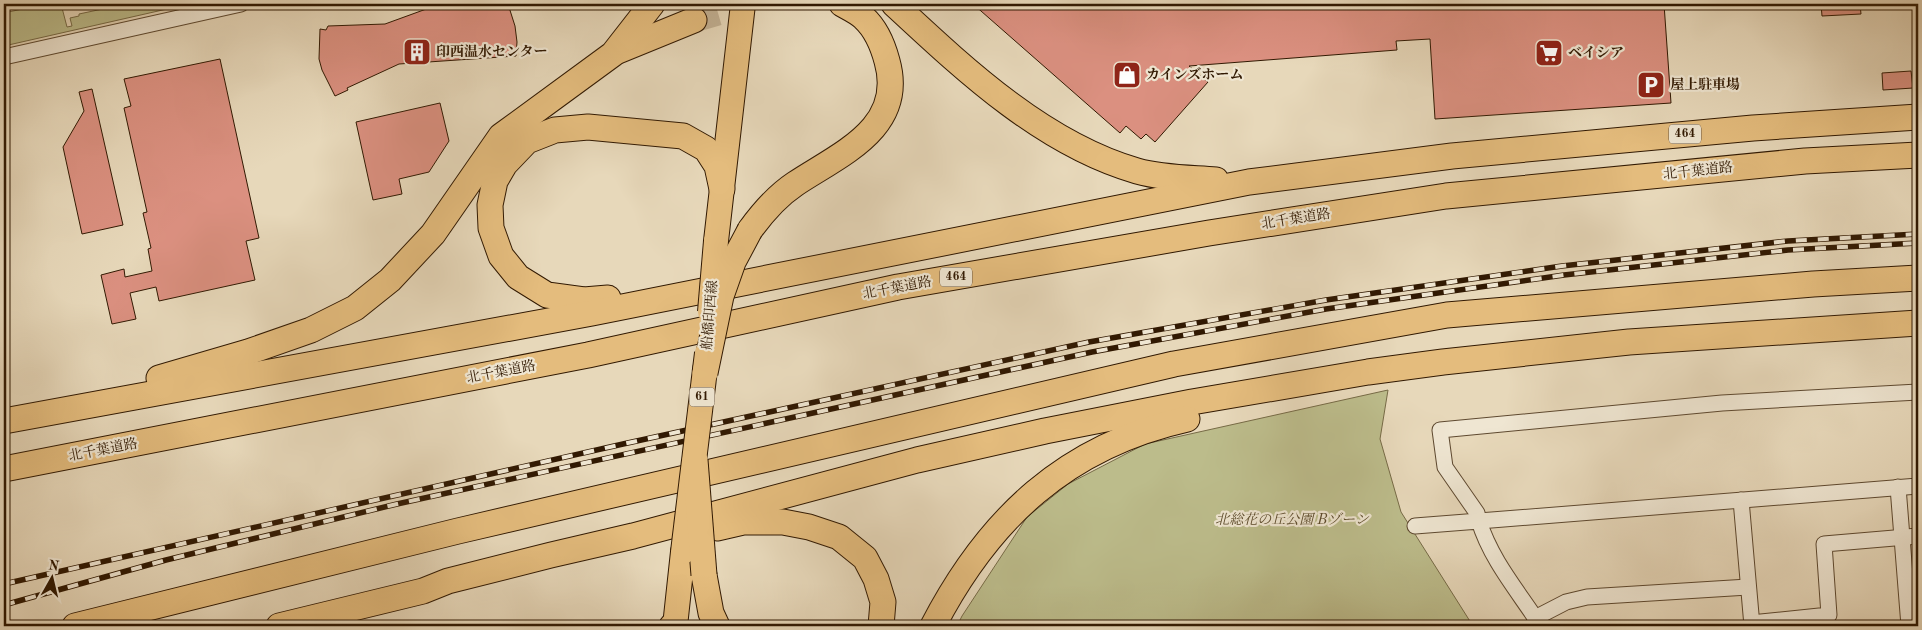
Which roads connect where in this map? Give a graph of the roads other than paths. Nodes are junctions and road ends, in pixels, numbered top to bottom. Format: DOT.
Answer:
graph roads {
  1 [pos="242,4"];
  2 [pos="652,4"];
  3 [pos="743,4"];
  4 [pos="842,4"];
  5 [pos="894,4"];
  6 [pos="694,20"];
  7 [pos="613,54"];
  8 [pos="4,57"];
  9 [pos="1918,117"];
  10 [pos="1918,155"];
  11 [pos="1249,182"];
  12 [pos="722,189"];
  13 [pos="894,252"];
  14 [pos="1918,278"];
  15 [pos="1918,323"];
  16 [pos="1443,362"];
  17 [pos="705,373"];
  18 [pos="1918,392"];
  19 [pos="12,419"];
  20 [pos="695,460"];
  21 [pos="4,469"];
  22 [pos="1918,486"];
  23 [pos="1898,487"];
  24 [pos="1740,500"];
  25 [pos="1479,521"];
  26 [pos="1415,526"];
  27 [pos="1918,536"];
  28 [pos="1902,537"];
  29 [pos="1748,587"];
  30 [pos="423,591"];
  31 [pos="1538,622"];
  32 [pos="289,625"];
  33 [pos="674,625"];
  34 [pos="1751,625"];
  35 [pos="74,626"];
  36 [pos="717,626"];
  37 [pos="882,626"];
  38 [pos="933,626"];
  39 [pos="1910,626"];
  1 -- 8 [label="street"];
  2 -- 7 [label="highway"];
  3 -- 12 [label="main road, 船橋印西線 / 61"];
  4 -- 17 [label="highway, bridge"];
  5 -- 11 [label="highway"];
  6 -- 7 [label="highway"];
  7 -- 19 [label="highway"];
  9 -- 11 [label="highway, 464"];
  10 -- 21 [label="highway, 北千葉道路 / 464"];
  11 -- 13 [label="highway, 464"];
  12 -- 13 [label="highway"];
  12 -- 17 [label="main road, 船橋印西線 / 61, bridge"];
  13 -- 19 [label="highway, 464"];
  14 -- 35 [label="highway"];
  15 -- 16 [label="highway"];
  16 -- 30 [label="highway"];
  16 -- 38 [label="highway"];
  17 -- 20 [label="main road, 船橋印西線 / 61, bridge"];
  18 -- 25 [label="street"];
  20 -- 33 [label="main road, 船橋印西線 / 61, bridge"];
  20 -- 36 [label="highway, bridge"];
  22 -- 23 [label="street"];
  23 -- 24 [label="street"];
  23 -- 28 [label="street"];
  24 -- 25 [label="street"];
  24 -- 29 [label="street"];
  25 -- 26 [label="street"];
  25 -- 31 [label="street"];
  27 -- 28 [label="street"];
  28 -- 34 [label="street"];
  28 -- 39 [label="street"];
  29 -- 31 [label="street"];
  29 -- 34 [label="street"];
  30 -- 32 [label="highway"];
  30 -- 37 [label="highway"];
}
